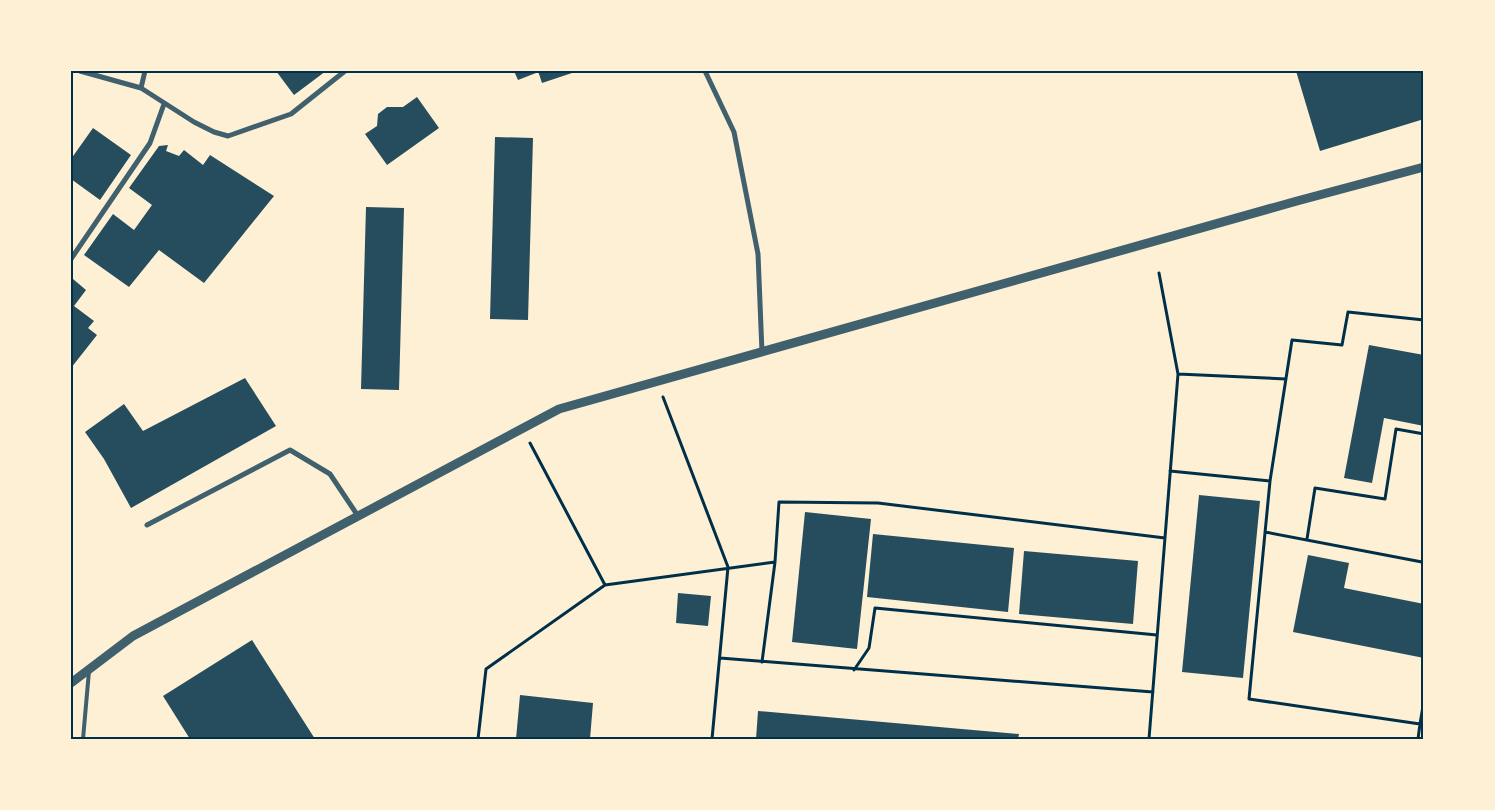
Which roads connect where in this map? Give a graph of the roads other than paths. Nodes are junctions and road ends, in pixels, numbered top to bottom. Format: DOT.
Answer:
graph roads {
  1 [pos="80,71"];
  2 [pos="145,71"];
  3 [pos="345,71"];
  4 [pos="705,71"];
  5 [pos="141,88"];
  6 [pos="164,104"];
  7 [pos="1424,167"];
  8 [pos="71,259"];
  9 [pos="762,352"];
  10 [pos="358,516"];
  11 [pos="147,525"];
  12 [pos="90,669"];
  13 [pos="71,683"];
  14 [pos="83,739"];
  1 -- 5 [label="street"];
  2 -- 5 [label="street"];
  3 -- 6 [label="street"];
  4 -- 9 [label="street"];
  5 -- 6 [label="street"];
  6 -- 8 [label="street"];
  7 -- 9 [label="street"];
  9 -- 10 [label="street"];
  10 -- 11 [label="street"];
  10 -- 12 [label="street"];
  12 -- 13 [label="street"];
  12 -- 14 [label="lane"];
}
